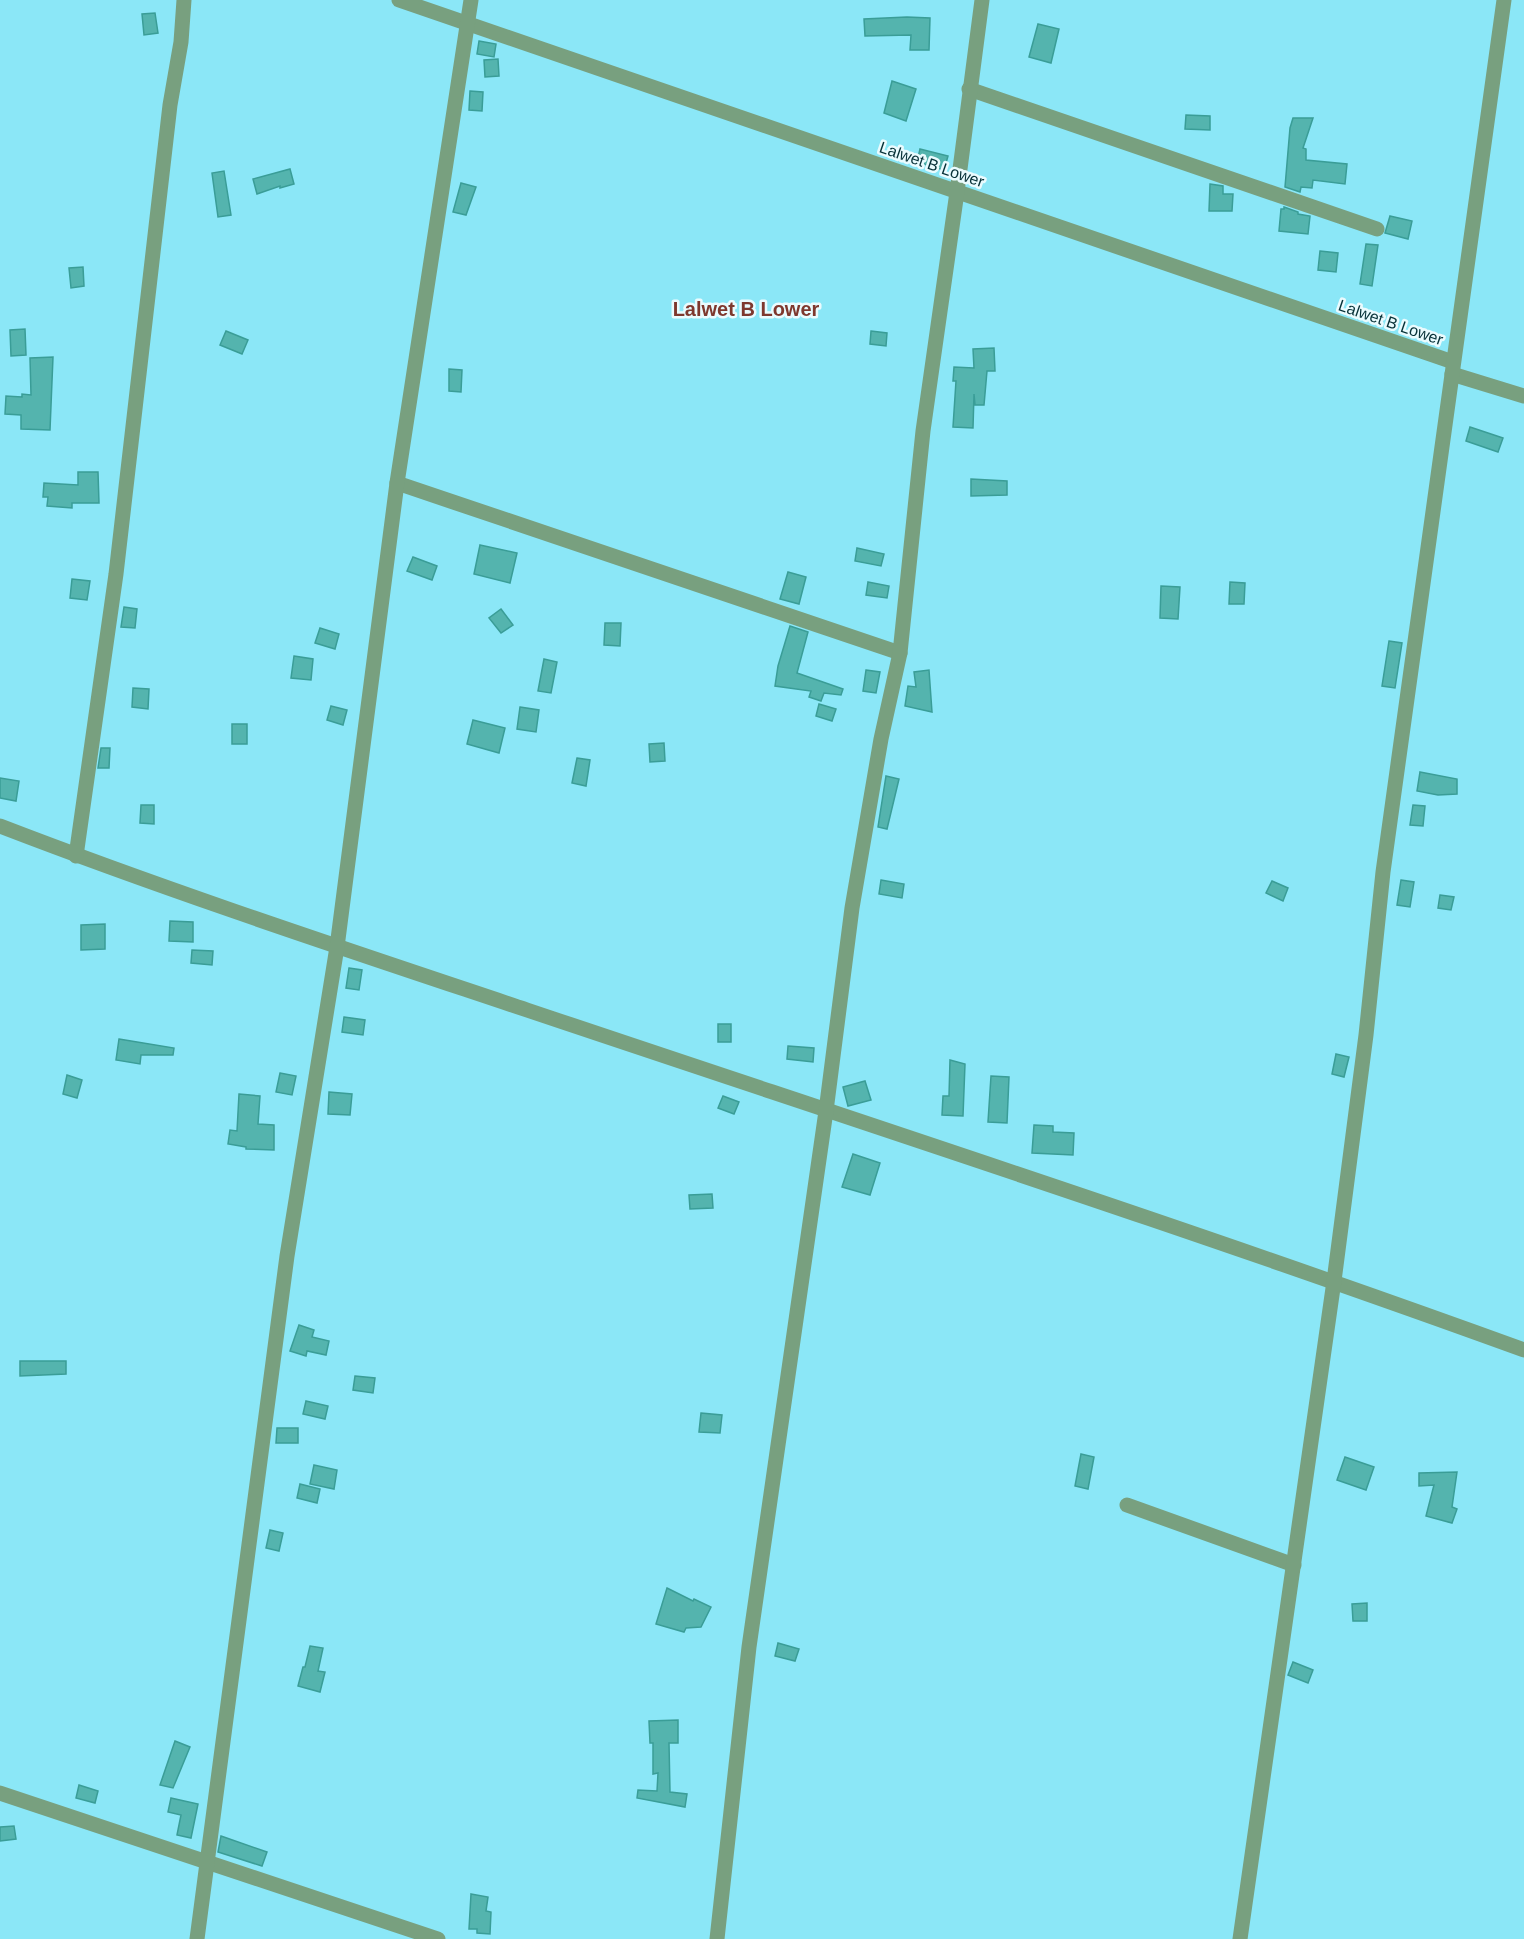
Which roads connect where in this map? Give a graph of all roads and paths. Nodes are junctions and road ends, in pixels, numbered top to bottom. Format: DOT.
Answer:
graph roads {
  1 [pos="184,0"];
  2 [pos="399,0"];
  3 [pos="471,0"];
  4 [pos="982,0"];
  5 [pos="1504,0"];
  6 [pos="468,23"];
  7 [pos="969,89"];
  8 [pos="957,192"];
  9 [pos="1377,230"];
  10 [pos="1452,368"];
  11 [pos="1524,396"];
  12 [pos="397,483"];
  13 [pos="900,653"];
  14 [pos="0,826"];
  15 [pos="76,856"];
  16 [pos="338,946"];
  17 [pos="826,1111"];
  18 [pos="1334,1281"];
  19 [pos="1524,1350"];
  20 [pos="1127,1505"];
  21 [pos="1294,1565"];
  22 [pos="0,1793"];
  23 [pos="207,1863"];
  24 [pos="197,1939"];
  25 [pos="438,1939"];
  26 [pos="717,1939"];
  27 [pos="1240,1939"];
  1 -- 15 [label="street"];
  2 -- 6 [label="street, Lalwet B Lower"];
  3 -- 6 [label="street"];
  4 -- 7 [label="street"];
  5 -- 10 [label="street"];
  6 -- 8 [label="street, Lalwet B Lower"];
  6 -- 12 [label="street"];
  7 -- 8 [label="street"];
  7 -- 9 [label="street"];
  8 -- 10 [label="street, Lalwet B Lower"];
  8 -- 13 [label="street"];
  10 -- 11 [label="street, Lalwet B Lower"];
  10 -- 18 [label="street"];
  12 -- 13 [label="street"];
  12 -- 16 [label="street"];
  13 -- 17 [label="street"];
  14 -- 15 [label="street"];
  15 -- 16 [label="street"];
  16 -- 17 [label="street"];
  16 -- 23 [label="street"];
  17 -- 18 [label="street"];
  17 -- 26 [label="street"];
  18 -- 19 [label="street"];
  18 -- 21 [label="street"];
  20 -- 21 [label="street"];
  21 -- 27 [label="street"];
  22 -- 23 [label="street"];
  23 -- 24 [label="street"];
  23 -- 25 [label="street"];
}
